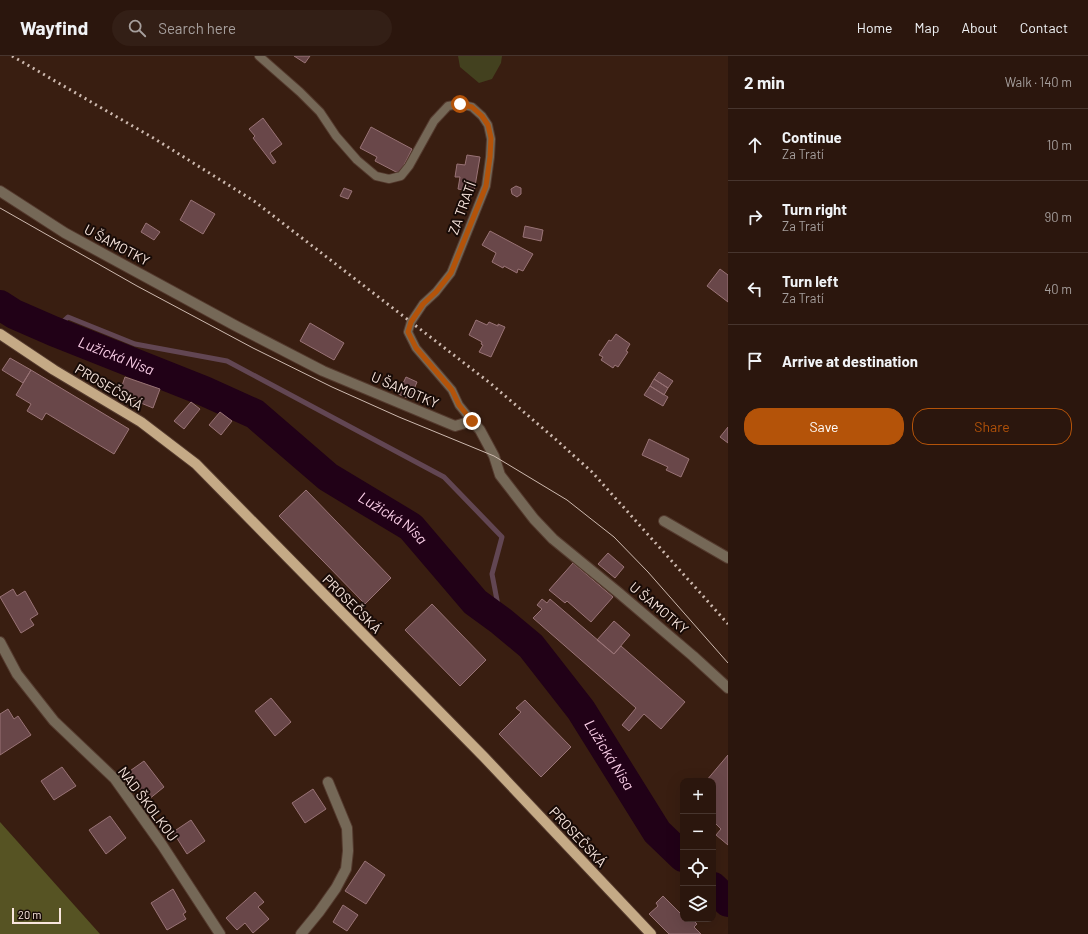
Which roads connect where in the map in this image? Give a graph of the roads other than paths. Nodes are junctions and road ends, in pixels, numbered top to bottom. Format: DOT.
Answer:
graph roads {
  1 [pos="259,56"];
  2 [pos="0,191"];
  3 [pos="0,334"];
  4 [pos="472,421"];
  5 [pos="664,521"];
  6 [pos="728,558"];
  7 [pos="0,642"];
  8 [pos="728,688"];
  9 [pos="328,782"];
  10 [pos="220,934"];
  11 [pos="301,934"];
  12 [pos="651,934"];
  1 -- 4 [label="lane, ZA TRATÍ"];
  2 -- 4 [label="street, U ŠAMOTKY"];
  3 -- 12 [label="main road, PROSEČSKÁ"];
  4 -- 8 [label="street, U ŠAMOTKY"];
  5 -- 6 [label="street"];
  7 -- 10 [label="street, NAD ŠKOLKOU"];
  9 -- 11 [label="street"];
}
